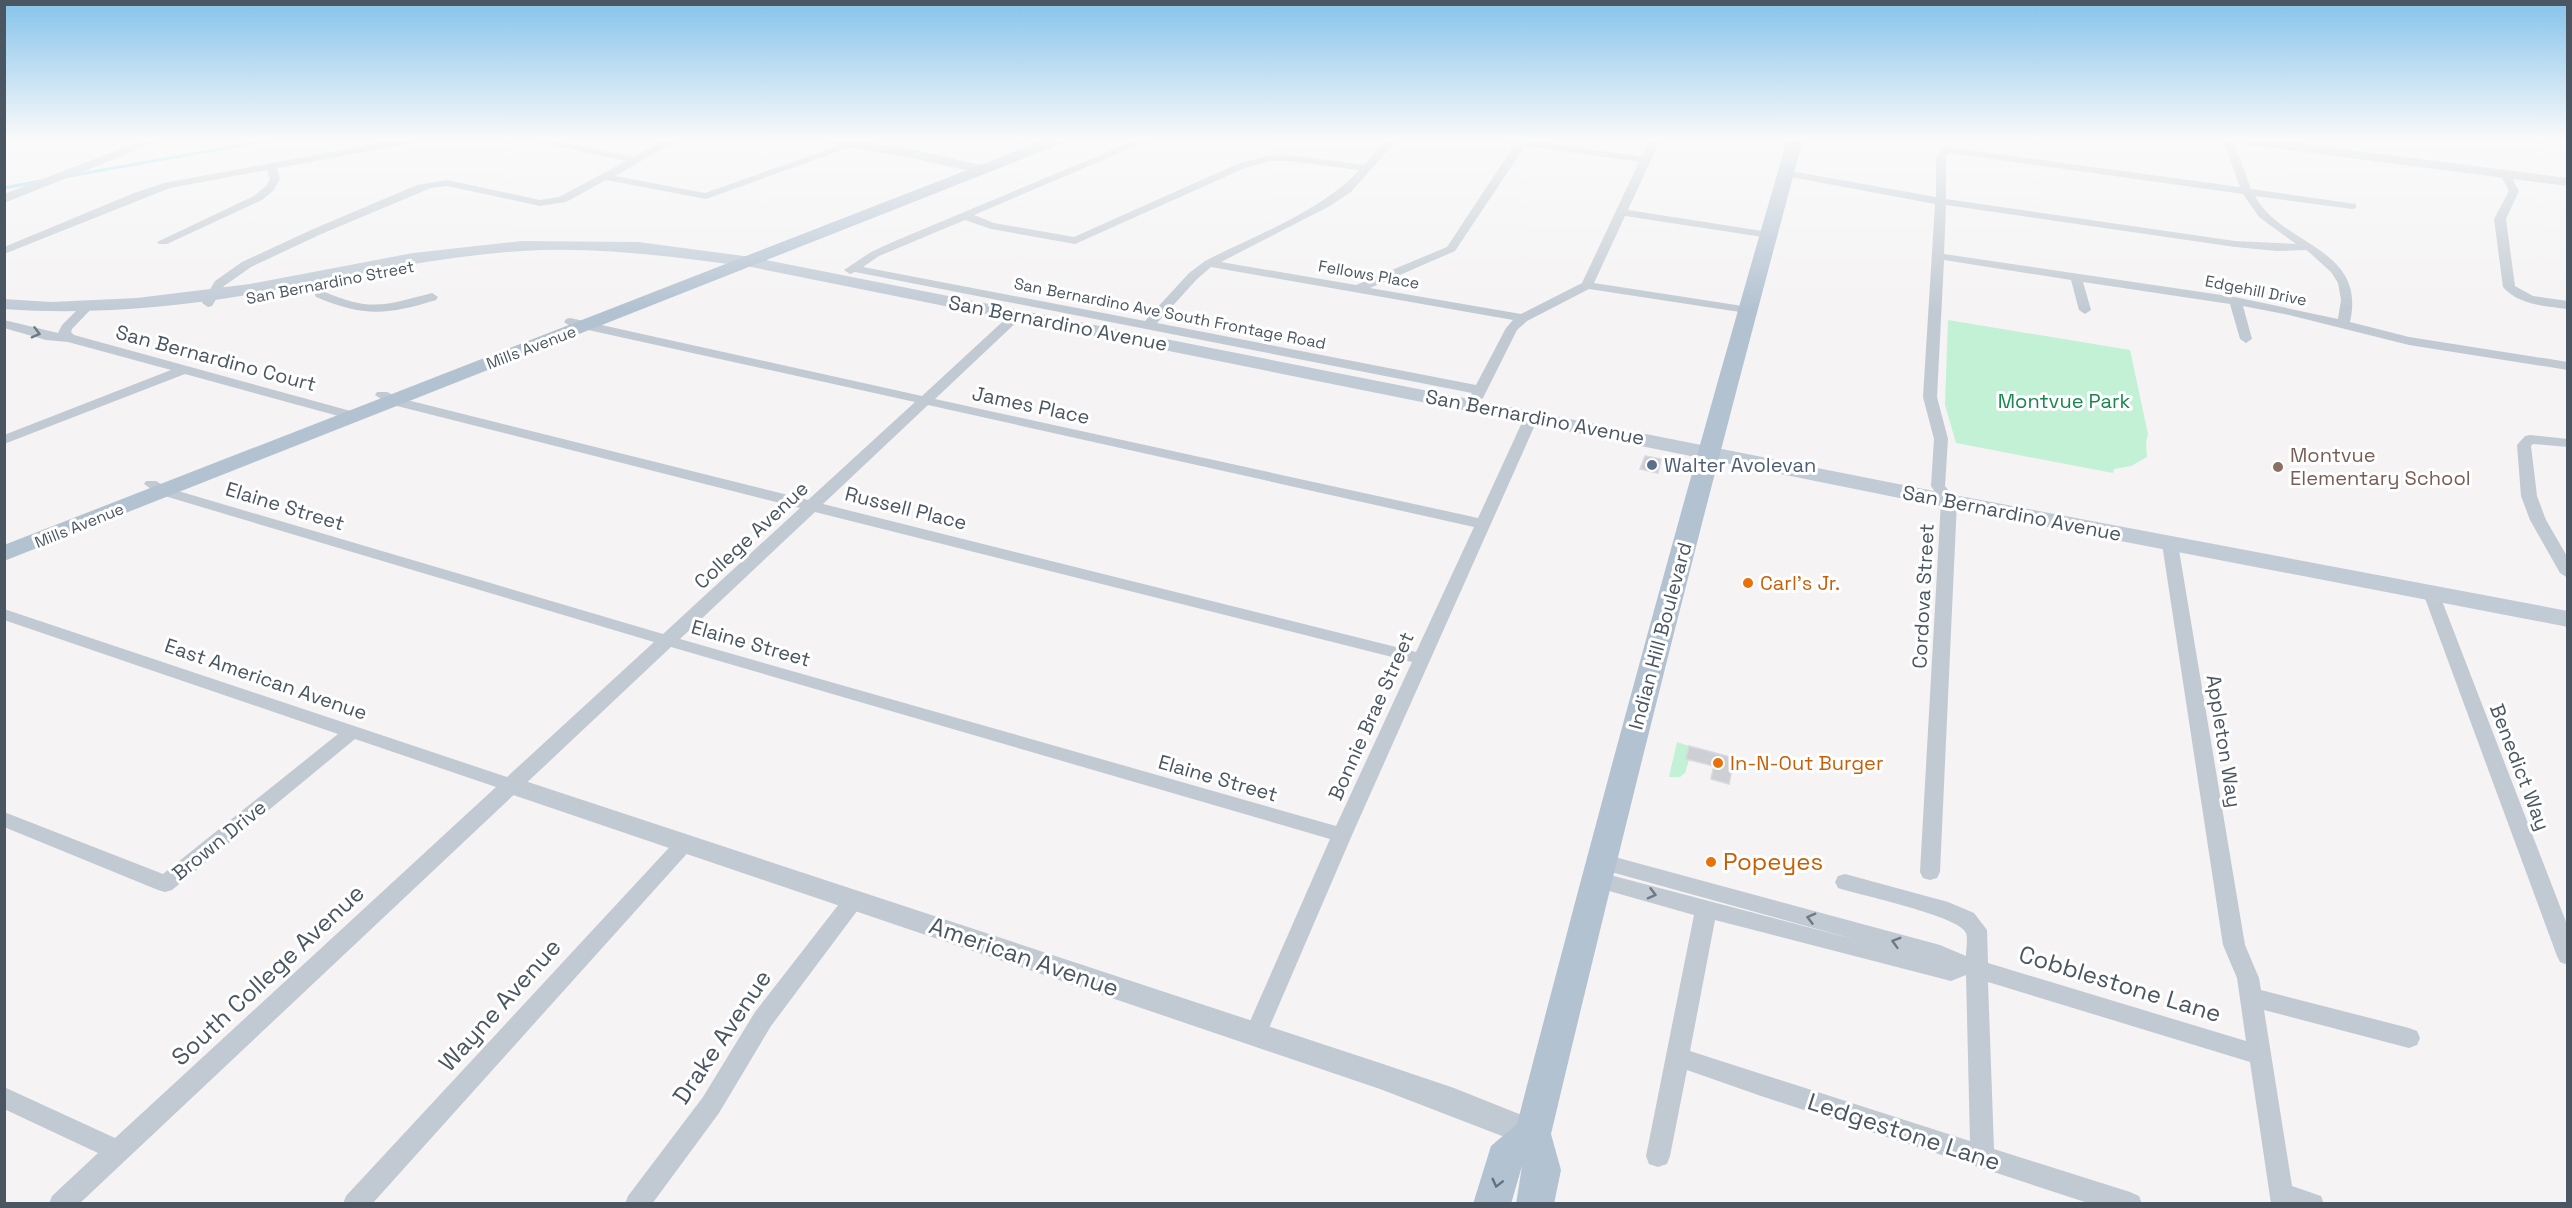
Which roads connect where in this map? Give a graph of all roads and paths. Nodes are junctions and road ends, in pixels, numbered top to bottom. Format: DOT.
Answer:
graph roads {
  1 [pos="135,196"];
  2 [pos="260,196"];
  3 [pos="402,196"];
  4 [pos="509,196"];
  5 [pos="569,196"];
  6 [pos="905,196"];
  7 [pos="1008,196"];
  8 [pos="1175,196"];
  9 [pos="1337,196"];
  10 [pos="1486,196"];
  11 [pos="1627,196"];
  12 [pos="1779,196"];
  13 [pos="1915,196"];
  14 [pos="1941,196"];
  15 [pos="2250,196"];
  16 [pos="2280,196"];
  17 [pos="2512,196"];
  18 [pos="1941,201"];
  19 [pos="2352,206"];
  20 [pos="1620,212"];
  21 [pos="963,215"];
  22 [pos="1769,235"];
  23 [pos="163,242"];
  24 [pos="2307,246"];
  25 [pos="4,251"];
  26 [pos="1937,256"];
  27 [pos="742,261"];
  28 [pos="1209,263"];
  29 [pos="845,273"];
  30 [pos="2076,277"];
  31 [pos="314,281"];
  32 [pos="1587,285"];
  33 [pos="1357,289"];
  34 [pos="432,297"];
  35 [pos="209,299"];
  36 [pos="2235,301"];
  37 [pos="4,304"];
  38 [pos="2568,305"];
  39 [pos="2085,310"];
  40 [pos="83,311"];
  41 [pos="1749,311"];
  42 [pos="4,314"];
  43 [pos="1017,315"];
  44 [pos="1523,318"];
  45 [pos="4,324"];
  46 [pos="578,324"];
  47 [pos="2343,325"];
  48 [pos="1148,326"];
  49 [pos="69,338"];
  50 [pos="2246,339"];
  51 [pos="2568,366"];
  52 [pos="183,370"];
  53 [pos="388,398"];
  54 [pos="1477,398"];
  55 [pos="925,402"];
  56 [pos="345,414"];
  57 [pos="1532,416"];
  58 [pos="6,439"];
  59 [pos="2568,443"];
  60 [pos="1708,451"];
  61 [pos="157,488"];
  62 [pos="1949,501"];
  63 [pos="813,507"];
  64 [pos="1483,524"];
  65 [pos="4,542"];
  66 [pos="2170,544"];
  67 [pos="4,554"];
  68 [pos="2568,573"];
  69 [pos="2431,593"];
  70 [pos="4,614"];
  71 [pos="2568,619"];
  72 [pos="668,641"];
  73 [pos="1422,659"];
  74 [pos="352,732"];
  75 [pos="513,786"];
  76 [pos="4,819"];
  77 [pos="1342,836"];
  78 [pos="685,843"];
  79 [pos="1598,870"];
  80 [pos="1930,872"];
  81 [pos="1845,882"];
  82 [pos="854,901"];
  83 [pos="1705,909"];
  84 [pos="2568,956"];
  85 [pos="1970,966"];
  86 [pos="2251,997"];
  87 [pos="1255,1035"];
  88 [pos="2409,1038"];
  89 [pos="2260,1055"];
  90 [pos="1679,1057"];
  91 [pos="4,1097"];
  92 [pos="1533,1134"];
  93 [pos="118,1151"];
  94 [pos="1658,1156"];
  95 [pos="1982,1157"];
  96 [pos="2283,1199"];
  97 [pos="61,1203"];
  98 [pos="355,1203"];
  99 [pos="637,1203"];
  100 [pos="1492,1203"];
  101 [pos="1535,1203"];
  102 [pos="2130,1203"];
  103 [pos="2312,1203"];
  1 -- 25 [label="street"];
  2 -- 23 [label="street"];
  3 -- 35 [label="street"];
  4 -- 5 [label="street"];
  6 -- 27 [label="main road, Mills Avenue"];
  7 -- 21 [label="street"];
  8 -- 21 [label="street"];
  9 -- 28 [label="street"];
  10 -- 33 [label="street"];
  11 -- 20 [label="street"];
  12 -- 22 [label="main road, Indian Hill Boulevard"];
  13 -- 18 [label="street"];
  14 -- 18 [label="street, Cordova Street"];
  15 -- 24 [label="street"];
  16 -- 19 [label="street"];
  17 -- 38 [label="street"];
  18 -- 24 [label="street"];
  18 -- 26 [label="street, Cordova Street"];
  20 -- 22 [label="street"];
  20 -- 32 [label="street"];
  21 -- 29 [label="street"];
  22 -- 41 [label="main road, Indian Hill Boulevard"];
  24 -- 47 [label="street"];
  26 -- 30 [label="street, Edgehill Drive"];
  26 -- 62 [label="street, Cordova Street"];
  27 -- 29 [label="main road, San Bernardino Avenue"];
  27 -- 31 [label="main road, San Bernardino Street"];
  27 -- 46 [label="main road, Mills Avenue"];
  28 -- 33 [label="street, Fellows Place"];
  28 -- 48 [label="street"];
  29 -- 43 [label="main road, San Bernardino Avenue"];
  29 -- 48 [label="street, San Bernardino Ave South Frontage Road"];
  30 -- 36 [label="street, Edgehill Drive"];
  30 -- 39 [label="street"];
  31 -- 34 [label="street"];
  31 -- 35 [label="main road, San Bernardino Street"];
  32 -- 41 [label="street"];
  32 -- 44 [label="street"];
  33 -- 44 [label="street, Fellows Place"];
  35 -- 40 [label="main road, San Bernardino Street"];
  36 -- 47 [label="street, Edgehill Drive"];
  36 -- 50 [label="street"];
  37 -- 40 [label="main road, San Bernardino Street"];
  40 -- 42 [label="main road, San Bernardino Street"];
  40 -- 49 [label="street"];
  41 -- 60 [label="main road, Indian Hill Boulevard"];
  43 -- 54 [label="main road, San Bernardino Avenue"];
  43 -- 55 [label="street, College Avenue"];
  44 -- 54 [label="street"];
  45 -- 49 [label="street, San Bernardino Court, one-way"];
  46 -- 53 [label="main road, Mills Avenue"];
  46 -- 55 [label="street, James Place"];
  47 -- 51 [label="street, Edgehill Drive"];
  48 -- 54 [label="street, San Bernardino Ave South Frontage Road"];
  49 -- 52 [label="street, San Bernardino Court"];
  52 -- 56 [label="street, San Bernardino Court"];
  52 -- 58 [label="street"];
  53 -- 56 [label="main road, Mills Avenue"];
  53 -- 63 [label="street, Russell Place"];
  54 -- 57 [label="main road, San Bernardino Avenue"];
  55 -- 63 [label="street, College Avenue"];
  55 -- 64 [label="street, James Place"];
  56 -- 61 [label="main road, Mills Avenue"];
  57 -- 60 [label="main road, San Bernardino Avenue"];
  57 -- 64 [label="street, Bonnie Brae Street"];
  59 -- 68 [label="street"];
  60 -- 62 [label="main road, San Bernardino Avenue"];
  60 -- 79 [label="main road, Indian Hill Boulevard"];
  61 -- 65 [label="main road, Mills Avenue"];
  61 -- 67 [label="main road, Mills Avenue"];
  61 -- 72 [label="street, Elaine Street"];
  62 -- 66 [label="main road, San Bernardino Avenue"];
  62 -- 80 [label="street, Cordova Street"];
  63 -- 72 [label="street, College Avenue"];
  63 -- 73 [label="street, Russell Place"];
  64 -- 73 [label="street, Bonnie Brae Street"];
  66 -- 69 [label="main road, San Bernardino Avenue"];
  66 -- 86 [label="street, Appleton Way"];
  69 -- 71 [label="main road, San Bernardino Avenue"];
  69 -- 84 [label="street, Benedict Way"];
  70 -- 74 [label="street, East American Avenue"];
  72 -- 75 [label="street, College Avenue"];
  72 -- 77 [label="street, Elaine Street"];
  73 -- 77 [label="street, Bonnie Brae Street"];
  74 -- 75 [label="street, East American Avenue"];
  74 -- 76 [label="street, Brown Drive"];
  75 -- 78 [label="street, American Avenue"];
  75 -- 93 [label="street, South College Avenue"];
  77 -- 87 [label="street, Bonnie Brae Street"];
  78 -- 82 [label="street, American Avenue"];
  78 -- 98 [label="street, Wayne Avenue"];
  79 -- 83 [label="street, Cobblestone Lane, one-way"];
  85 -- 79 [label="street, Cobblestone Lane, one-way"];
  79 -- 92 [label="main road, Indian Hill Boulevard"];
  81 -- 85 [label="street"];
  82 -- 87 [label="street, American Avenue"];
  82 -- 99 [label="street, Drake Avenue"];
  83 -- 85 [label="street, Cobblestone Lane"];
  83 -- 90 [label="street"];
  85 -- 89 [label="street, Cobblestone Lane"];
  85 -- 95 [label="street"];
  86 -- 88 [label="street"];
  86 -- 89 [label="street, Appleton Way"];
  87 -- 92 [label="street, American Avenue"];
  89 -- 96 [label="street, Appleton Way"];
  90 -- 94 [label="street"];
  90 -- 95 [label="street, Ledgestone Lane"];
  91 -- 93 [label="street"];
  92 -- 100 [label="main road, one-way"];
  92 -- 101 [label="main road"];
  93 -- 97 [label="street, South College Avenue"];
  95 -- 102 [label="street, Ledgestone Lane"];
  96 -- 103 [label="street"];
}
